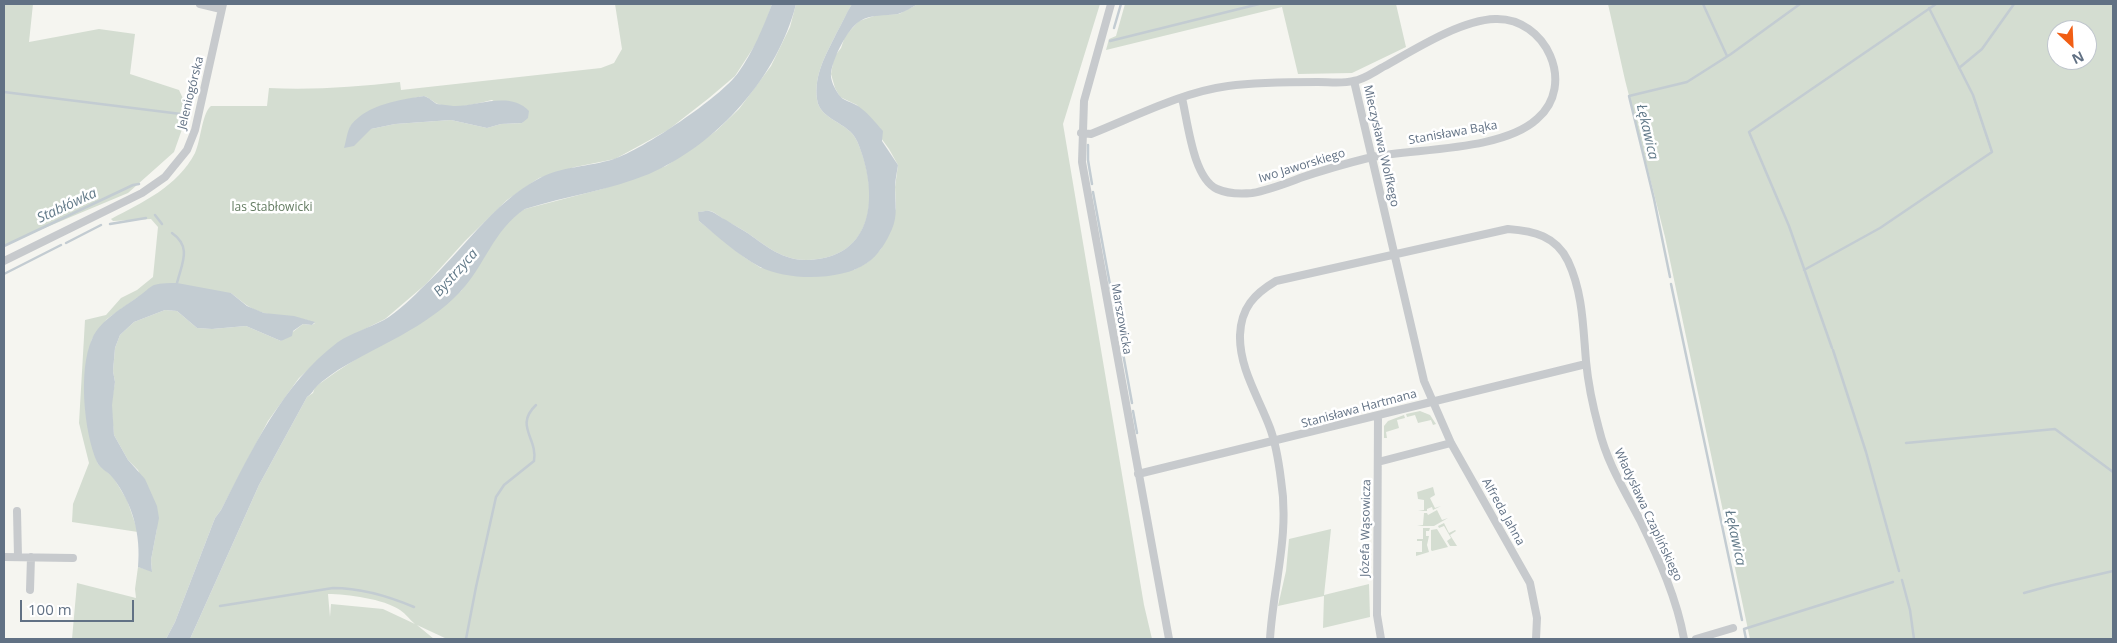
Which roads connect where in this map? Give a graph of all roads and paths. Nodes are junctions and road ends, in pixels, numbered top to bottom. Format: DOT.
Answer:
graph roads {
  1 [pos="200,4"];
  2 [pos="1111,4"];
  3 [pos="222,6"];
  4 [pos="1354,82"];
  5 [pos="1182,98"];
  6 [pos="1081,133"];
  7 [pos="1373,157"];
  8 [pos="1394,255"];
  9 [pos="4,261"];
  10 [pos="1586,364"];
  11 [pos="1431,402"];
  12 [pos="1378,416"];
  13 [pos="1274,442"];
  14 [pos="1451,442"];
  15 [pos="1378,462"];
  16 [pos="1138,474"];
  17 [pos="17,511"];
  18 [pos="4,557"];
  19 [pos="18,557"];
  20 [pos="31,557"];
  21 [pos="73,558"];
  22 [pos="30,590"];
  23 [pos="1733,628"];
  24 [pos="1169,639"];
  25 [pos="1270,639"];
  26 [pos="1381,639"];
  27 [pos="1536,639"];
  28 [pos="1684,639"];
  29 [pos="1696,639"];
  1 -- 3 [label="street"];
  2 -- 6 [label="street, Marszowicka"];
  3 -- 9 [label="street, Jeleniogórska"];
  4 -- 5 [label="street, Mieczysława Wolfkego"];
  4 -- 7 [label="street, Mieczysława Wolfkego"];
  4 -- 7 [label="street, Stanisława Bąka"];
  5 -- 6 [label="street, Mieczysława Wolfkego"];
  5 -- 7 [label="street, Iwo Jaworskiego"];
  6 -- 16 [label="street, Marszowicka"];
  7 -- 8 [label="street, Mieczysława Wolfkego"];
  8 -- 10 [label="street, Władysława Czaplińskiego"];
  8 -- 11 [label="street, Mieczysława Wolfkego"];
  8 -- 13 [label="street, Władysława Czaplińskiego"];
  10 -- 11 [label="street, Stanisława Hartmana"];
  10 -- 28 [label="street, Władysława Czaplińskiego"];
  11 -- 12 [label="street, Stanisława Hartmana"];
  11 -- 14 [label="street, Alfreda Jahna"];
  12 -- 13 [label="street, Stanisława Hartmana"];
  12 -- 15 [label="street, Józefa Wąsowicza"];
  13 -- 16 [label="street, Stanisława Hartmana"];
  13 -- 25 [label="street, Władysława Czaplińskiego"];
  14 -- 15 [label="street"];
  14 -- 27 [label="street, Alfreda Jahna"];
  15 -- 26 [label="street, Józefa Wąsowicza"];
  16 -- 24 [label="street, Marszowicka"];
  17 -- 19 [label="street"];
  18 -- 19 [label="street"];
  19 -- 20 [label="street"];
  20 -- 21 [label="street"];
  20 -- 22 [label="street"];
  23 -- 29 [label="street"];
}
